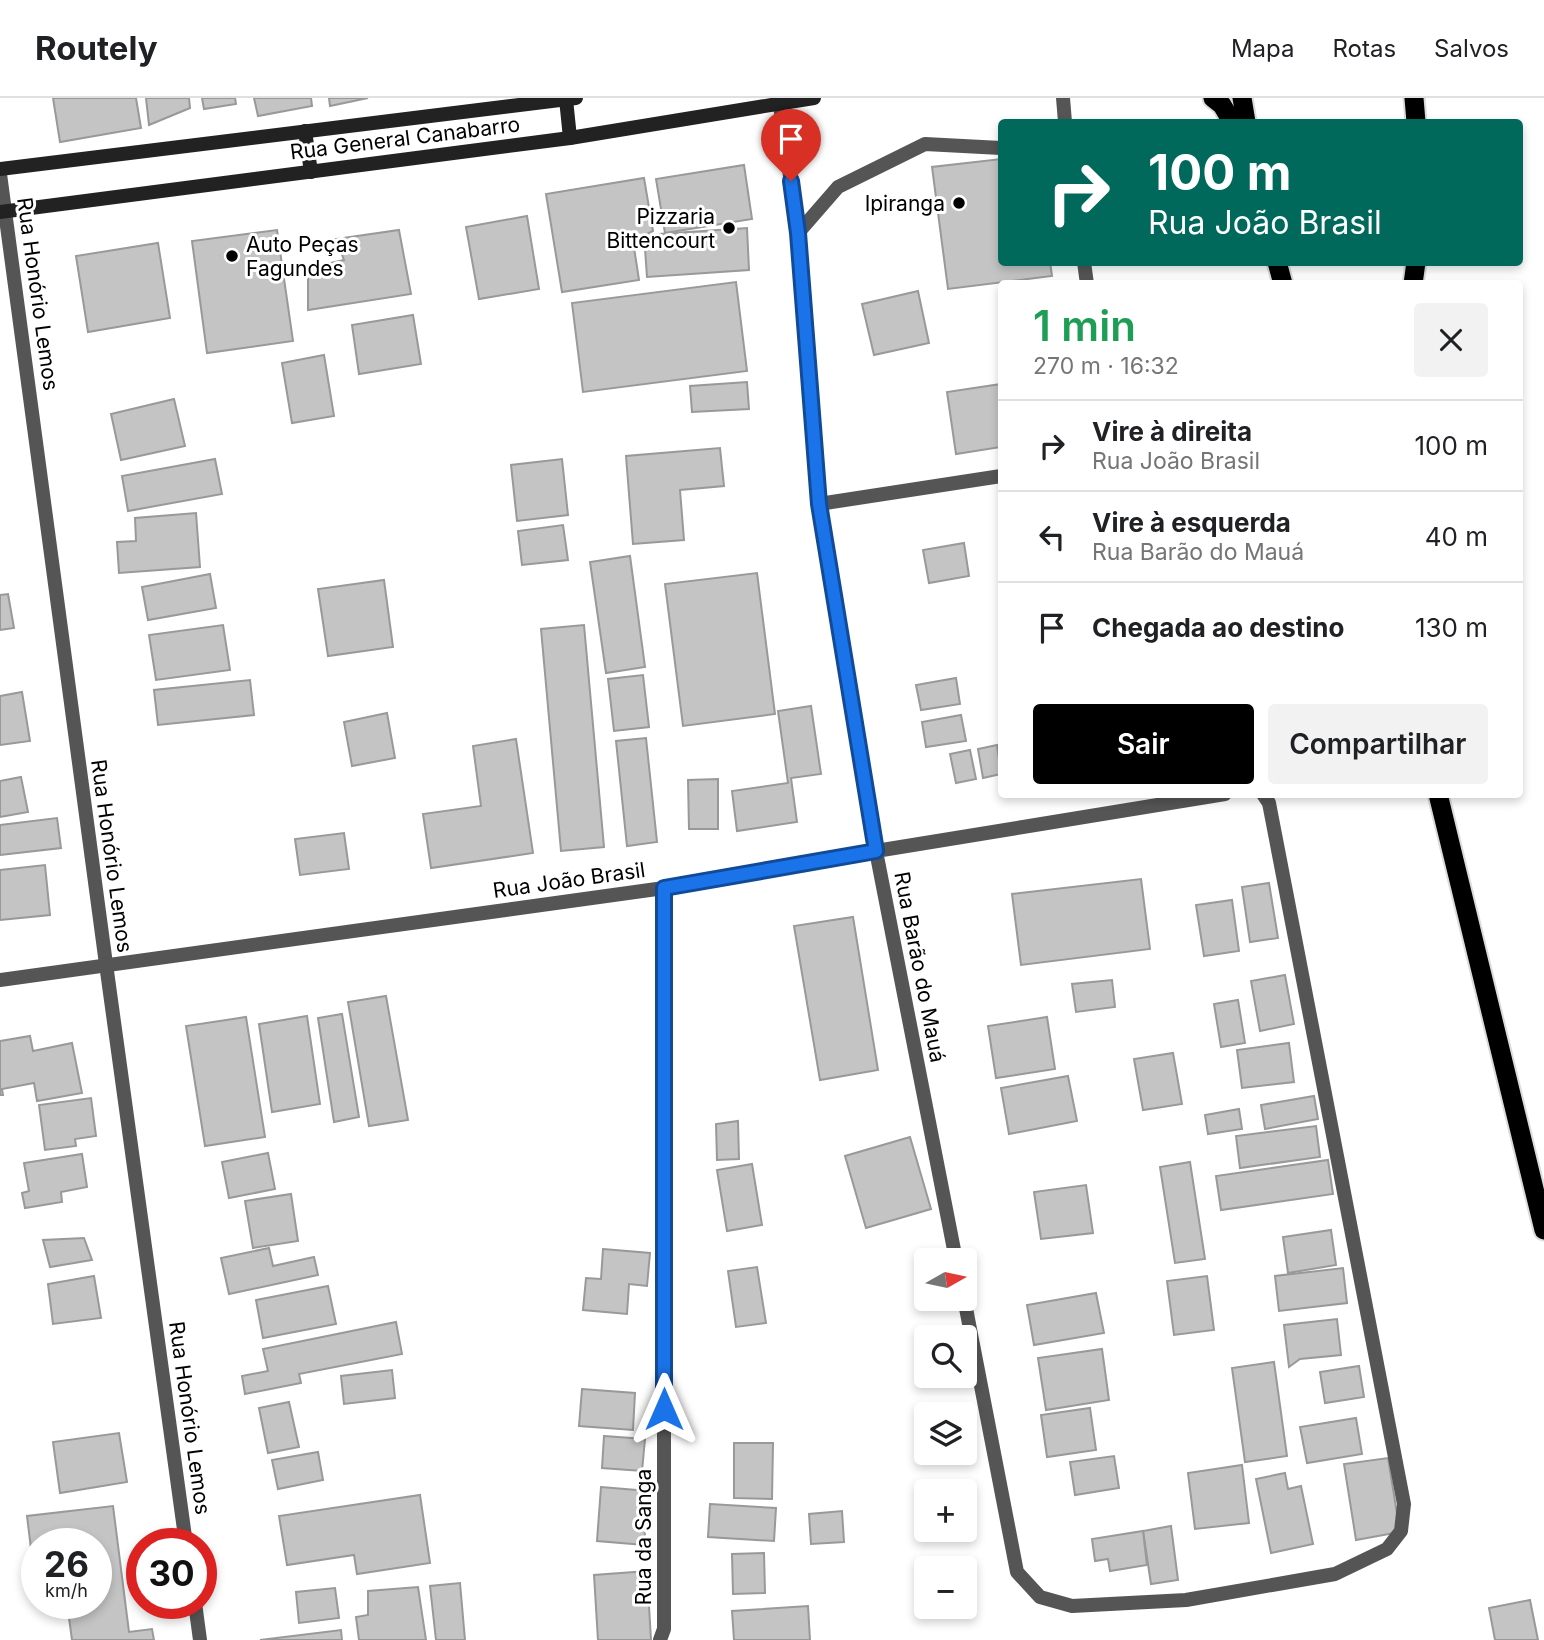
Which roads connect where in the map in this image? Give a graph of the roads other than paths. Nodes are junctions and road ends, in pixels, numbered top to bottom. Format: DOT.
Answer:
graph roads {
  1 [pos="814,98"];
  2 [pos="1063,98"];
  3 [pos="1213,98"];
  4 [pos="1242,98"];
  5 [pos="1414,98"];
  6 [pos="571,99"];
  7 [pos="780,101"];
  8 [pos="1065,119"];
  9 [pos="1230,119"];
  10 [pos="1246,119"];
  11 [pos="1416,119"];
  12 [pos="305,131"];
  13 [pos="570,138"];
  14 [pos="998,148"];
  15 [pos="0,171"];
  16 [pos="311,172"];
  17 [pos="3,211"];
  18 [pos="798,233"];
  19 [pos="998,476"];
  20 [pos="819,504"];
  21 [pos="1201,798"];
  22 [pos="1266,798"];
  23 [pos="1439,798"];
  24 [pos="876,851"];
  25 [pos="664,888"];
  26 [pos="106,964"];
  27 [pos="0,980"];
  28 [pos="1544,1230"];
  29 [pos="954,1248"];
  30 [pos="967,1311"];
  31 [pos="184,1528"];
  32 [pos="197,1619"];
  33 [pos="200,1640"];
  34 [pos="660,1640"];
  1 -- 7 [label="main road, Rua General Canabarro"];
  2 -- 8 [label="street"];
  3 -- 9 [label="highway"];
  4 -- 10 [label="highway"];
  5 -- 11 [label="highway"];
  6 -- 12 [label="main road, Rua General Canabarro"];
  6 -- 13 [label="main road"];
  7 -- 13 [label="main road, Rua General Canabarro"];
  7 -- 18 [label="street, Rua Barão do Mauá"];
  12 -- 15 [label="main road, Rua General Canabarro"];
  12 -- 16 [label="main road"];
  13 -- 16 [label="main road, Rua General Canabarro"];
  14 -- 18 [label="street"];
  15 -- 17 [label="street, Rua Honório Lemos"];
  16 -- 17 [label="main road, Rua General Canabarro"];
  17 -- 26 [label="street, Rua Honório Lemos"];
  18 -- 20 [label="street, Rua Barão do Mauá"];
  19 -- 20 [label="street"];
  20 -- 24 [label="street, Rua Barão do Mauá"];
  21 -- 24 [label="street, Rua João Brasil"];
  22 -- 30 [label="street"];
  23 -- 28 [label="highway"];
  24 -- 25 [label="street, Rua João Brasil"];
  24 -- 29 [label="street, Rua Barão do Mauá"];
  25 -- 26 [label="street, Rua João Brasil"];
  25 -- 34 [label="street, Rua da Sanga"];
  26 -- 27 [label="street, Rua João Brasil"];
  26 -- 31 [label="street, Rua Honório Lemos"];
  32 -- 33 [label="street"];
}
